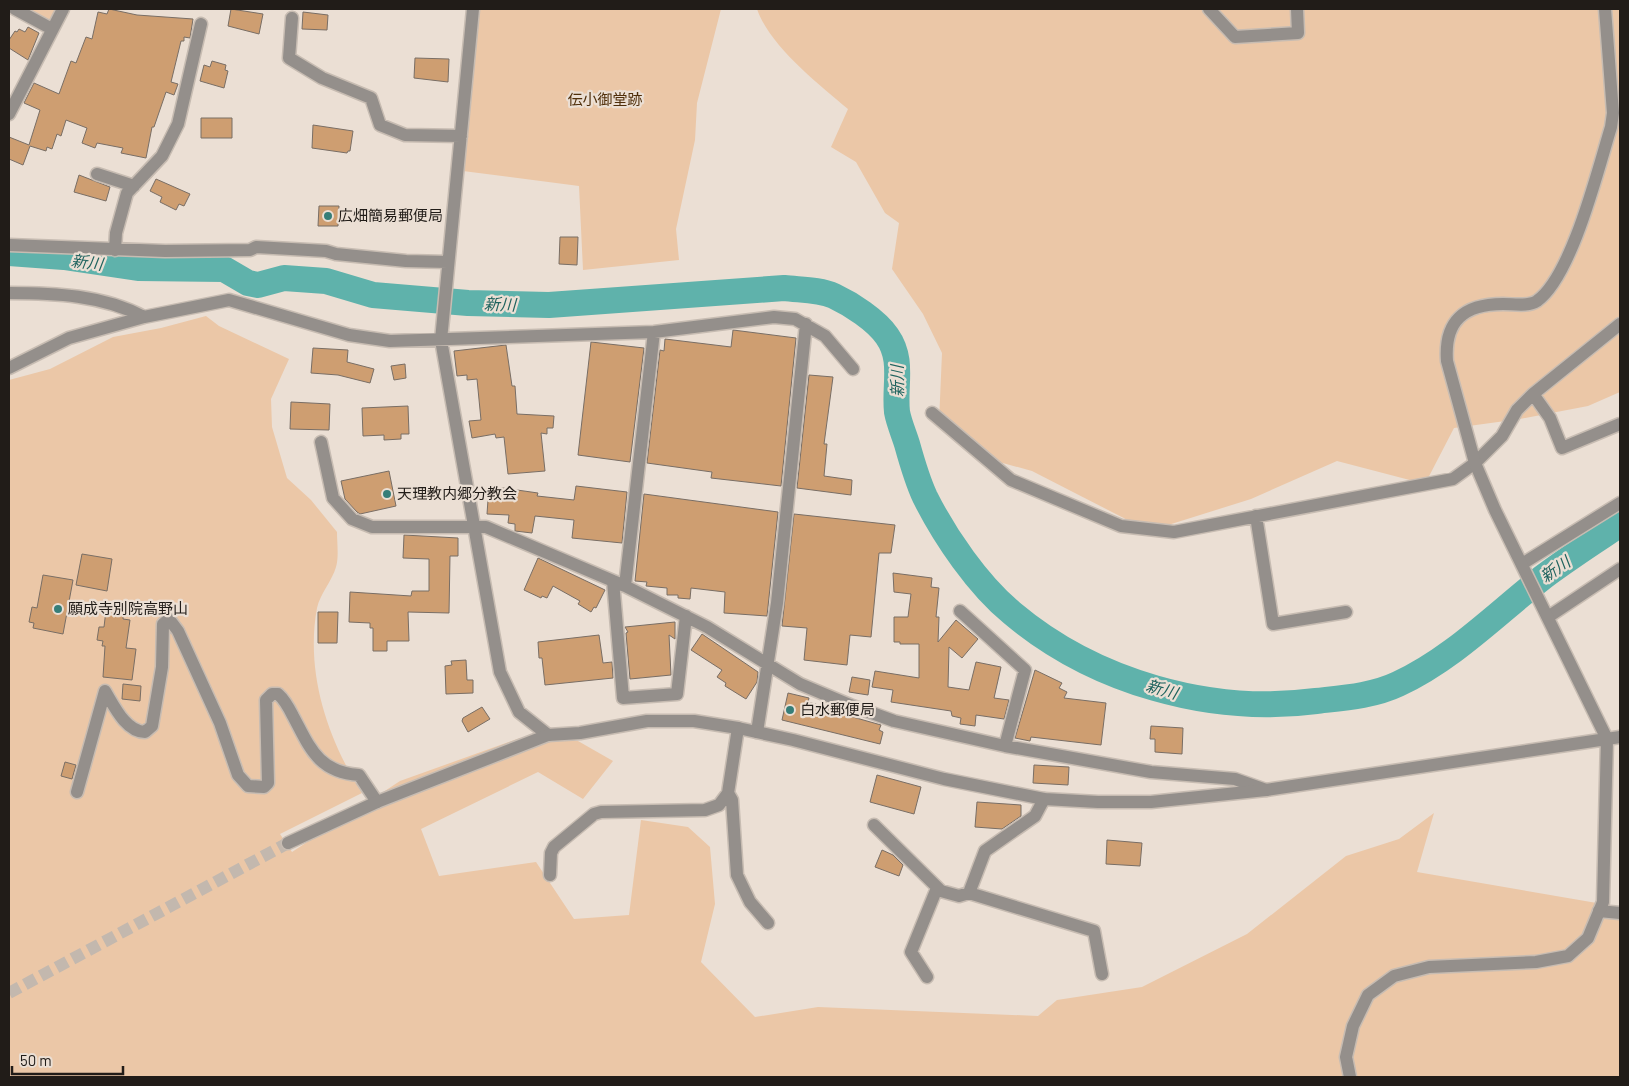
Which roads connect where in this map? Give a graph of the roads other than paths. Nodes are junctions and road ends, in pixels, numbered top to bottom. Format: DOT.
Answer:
graph roads {
  1 [pos="15,9"];
  2 [pos="63,9"];
  3 [pos="473,9"];
  4 [pos="1209,9"];
  5 [pos="1297,9"];
  6 [pos="1605,9"];
  7 [pos="292,18"];
  8 [pos="201,24"];
  9 [pos="52,29"];
  10 [pos="9,114"];
  11 [pos="460,136"];
  12 [pos="97,174"];
  13 [pos="134,186"];
  14 [pos="9,245"];
  15 [pos="115,250"];
  16 [pos="448,266"];
  17 [pos="9,293"];
  18 [pos="144,317"];
  19 [pos="806,324"];
  20 [pos="1620,324"];
  21 [pos="654,332"];
  22 [pos="441,340"];
  23 [pos="9,368"];
  24 [pos="853,369"];
  25 [pos="1533,394"];
  26 [pos="932,413"];
  27 [pos="1620,424"];
  28 [pos="321,442"];
  29 [pos="1475,463"];
  30 [pos="1620,503"];
  31 [pos="1256,516"];
  32 [pos="473,526"];
  33 [pos="1523,566"];
  34 [pos="1620,569"];
  35 [pos="619,584"];
  36 [pos="960,611"];
  37 [pos="1346,612"];
  38 [pos="1547,615"];
  39 [pos="686,616"];
  40 [pos="768,666"];
  41 [pos="738,728"];
  42 [pos="757,732"];
  43 [pos="548,735"];
  44 [pos="1620,737"];
  45 [pos="1606,740"];
  46 [pos="1005,746"];
  47 [pos="1266,790"];
  48 [pos="77,792"];
  49 [pos="728,793"];
  50 [pos="1044,798"];
  51 [pos="377,802"];
  52 [pos="874,824"];
  53 [pos="288,843"];
  54 [pos="550,875"];
  55 [pos="937,888"];
  56 [pos="969,893"];
  57 [pos="1599,911"];
  58 [pos="1620,913"];
  59 [pos="768,923"];
  60 [pos="1102,974"];
  61 [pos="927,977"];
  62 [pos="1350,1077"];
  1 -- 9 [label="street"];
  2 -- 9 [label="street"];
  3 -- 11 [label="street"];
  4 -- 5 [label="street"];
  6 -- 29 [label="street"];
  7 -- 11 [label="street"];
  8 -- 13 [label="street"];
  9 -- 10 [label="street"];
  11 -- 16 [label="street"];
  12 -- 13 [label="street"];
  13 -- 15 [label="street"];
  14 -- 15 [label="street"];
  15 -- 16 [label="street"];
  16 -- 22 [label="street"];
  17 -- 18 [label="street"];
  18 -- 22 [label="street"];
  18 -- 23 [label="street"];
  19 -- 21 [label="street"];
  19 -- 24 [label="street"];
  19 -- 40 [label="street"];
  20 -- 25 [label="street"];
  21 -- 22 [label="street"];
  21 -- 35 [label="street"];
  22 -- 32 [label="street"];
  25 -- 27 [label="street"];
  25 -- 29 [label="street"];
  26 -- 31 [label="street"];
  28 -- 32 [label="street"];
  29 -- 31 [label="street"];
  29 -- 33 [label="street"];
  30 -- 33 [label="street"];
  31 -- 37 [label="street"];
  32 -- 35 [label="street"];
  32 -- 43 [label="street"];
  33 -- 38 [label="street"];
  34 -- 38 [label="street"];
  35 -- 39 [label="street"];
  35 -- 39 [label="street"];
  36 -- 46 [label="street"];
  38 -- 45 [label="street"];
  39 -- 40 [label="street"];
  40 -- 42 [label="street"];
  40 -- 46 [label="street"];
  41 -- 42 [label="street"];
  41 -- 43 [label="street"];
  41 -- 49 [label="street"];
  42 -- 50 [label="street"];
  43 -- 51 [label="street"];
  44 -- 45 [label="street"];
  45 -- 47 [label="street"];
  45 -- 57 [label="street"];
  46 -- 47 [label="street"];
  47 -- 50 [label="street"];
  48 -- 51 [label="street"];
  49 -- 54 [label="street"];
  49 -- 59 [label="street"];
  50 -- 56 [label="street"];
  51 -- 53 [label="street"];
  52 -- 55 [label="street"];
  55 -- 56 [label="street"];
  55 -- 61 [label="street"];
  56 -- 60 [label="street"];
  57 -- 58 [label="street"];
  57 -- 62 [label="street"];
}
